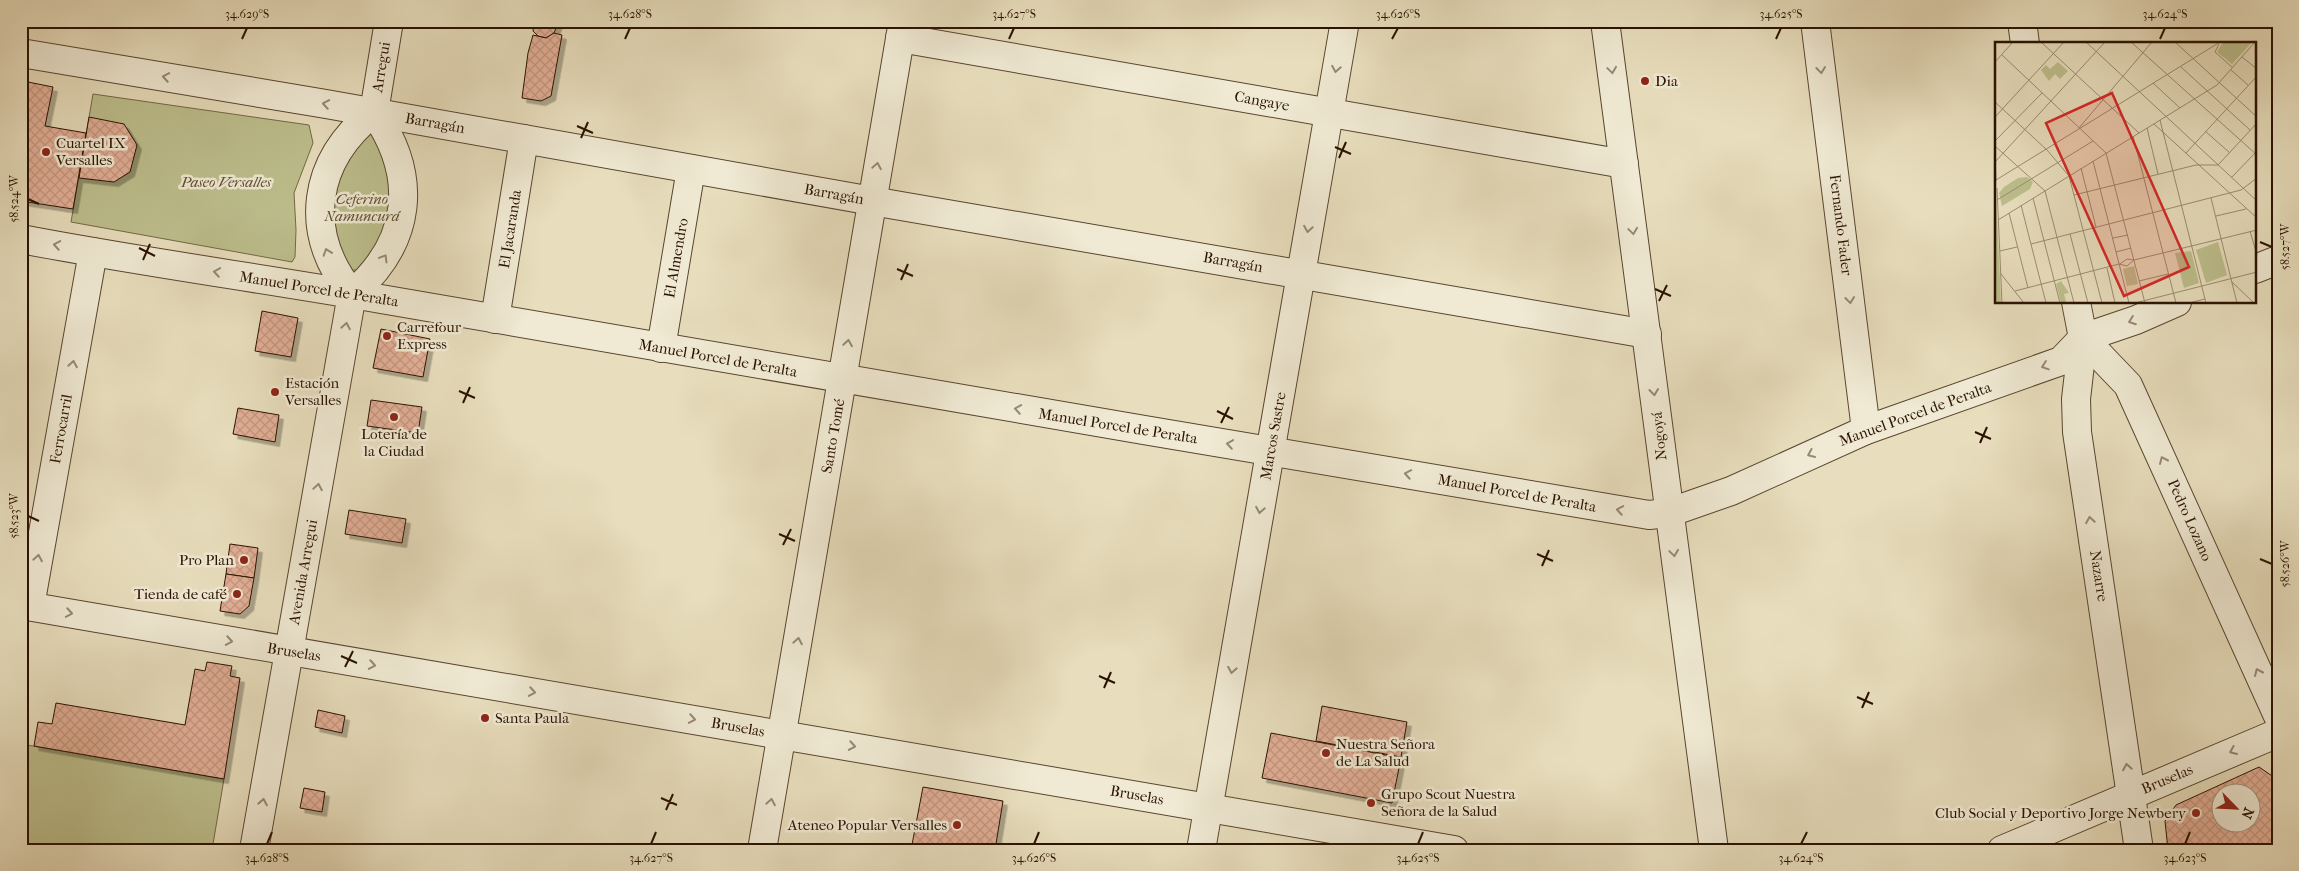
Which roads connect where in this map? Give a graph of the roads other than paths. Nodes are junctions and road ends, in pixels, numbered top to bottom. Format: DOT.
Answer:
graph roads {
  1 [pos="389,21"];
  2 [pos="1345,21"];
  3 [pos="1605,21"];
  4 [pos="1815,21"];
  5 [pos="2022,21"];
  6 [pos="901,30"];
  7 [pos="2025,42"];
  8 [pos="21,53"];
  9 [pos="374,112"];
  10 [pos="1328,112"];
  11 [pos="524,139"];
  12 [pos="1624,164"];
  13 [pos="691,169"];
  14 [pos="871,201"];
  15 [pos="21,239"];
  16 [pos="93,252"];
  17 [pos="2278,260"];
  18 [pos="2256,269"];
  19 [pos="1301,274"];
  20 [pos="352,294"];
  21 [pos="2076,304"];
  22 [pos="2172,304"];
  23 [pos="495,319"];
  24 [pos="1647,334"];
  25 [pos="2083,338"];
  26 [pos="661,348"];
  27 [pos="842,380"];
  28 [pos="1866,430"];
  29 [pos="1270,451"];
  30 [pos="1668,513"];
  31 [pos="25,605"];
  32 [pos="289,651"];
  33 [pos="2278,716"];
  34 [pos="2278,733"];
  35 [pos="782,734"];
  36 [pos="2131,794"];
  37 [pos="1208,807"];
  38 [pos="254,850"];
  39 [pos="762,850"];
  40 [pos="1201,850"];
  41 [pos="1454,850"];
  42 [pos="1714,850"];
  43 [pos="2002,850"];
  44 [pos="2139,850"];
  1 -- 9 [label="street, Arregui"];
  2 -- 10 [label="street, Marcos Sastre, one-way"];
  3 -- 12 [label="street, Nogoyá, one-way"];
  4 -- 28 [label="street, Fernando Fader, one-way"];
  5 -- 7 [label="street"];
  6 -- 10 [label="street, Cangaye"];
  14 -- 6 [label="street, Santo Tomé, one-way"];
  9 -- 8 [label="street, Barragán, one-way"];
  9 -- 11 [label="street, Barragán"];
  20 -- 9 [label="street, one-way"];
  20 -- 9 [label="street, one-way"];
  10 -- 12 [label="street, Cangaye"];
  10 -- 19 [label="street, Marcos Sastre, one-way"];
  11 -- 13 [label="street, Barragán"];
  11 -- 23 [label="street, El Jacaranda"];
  12 -- 24 [label="street, Nogoyá, one-way"];
  13 -- 14 [label="street, Barragán"];
  13 -- 26 [label="street, El Almendro"];
  14 -- 19 [label="street, Barragán"];
  27 -- 14 [label="street, Santo Tomé, one-way"];
  16 -- 15 [label="street, Manuel Porcel de Peralta, one-way"];
  20 -- 16 [label="street, Manuel Porcel de Peralta, one-way"];
  31 -- 16 [label="street, Ferrocarril, one-way"];
  17 -- 18 [label="street"];
  19 -- 24 [label="street, Barragán"];
  19 -- 29 [label="street, Marcos Sastre"];
  20 -- 23 [label="street, Manuel Porcel de Peralta"];
  32 -- 20 [label="street, Avenida Arregui, one-way"];
  21 -- 25 [label="street, Nazarre"];
  22 -- 25 [label="street, Manuel Porcel de Peralta, one-way"];
  23 -- 26 [label="street, Manuel Porcel de Peralta"];
  24 -- 30 [label="street, Nogoyá, one-way"];
  25 -- 28 [label="street, Manuel Porcel de Peralta, one-way"];
  33 -- 25 [label="street, Pedro Lozano, one-way"];
  36 -- 25 [label="street, Nazarre, one-way"];
  26 -- 27 [label="street, Manuel Porcel de Peralta"];
  29 -- 27 [label="street, Manuel Porcel de Peralta, one-way"];
  35 -- 27 [label="street, Santo Tomé, one-way"];
  28 -- 30 [label="street, Manuel Porcel de Peralta, one-way"];
  30 -- 29 [label="street, Manuel Porcel de Peralta, one-way"];
  29 -- 37 [label="street, Marcos Sastre, one-way"];
  30 -- 42 [label="street, Nogoyá, one-way"];
  31 -- 32 [label="street, Bruselas, one-way"];
  32 -- 35 [label="street, Bruselas, one-way"];
  38 -- 32 [label="street, Avenida Arregui, one-way"];
  34 -- 36 [label="street, Bruselas, one-way"];
  35 -- 37 [label="street, Bruselas, one-way"];
  39 -- 35 [label="street, Santo Tomé, one-way"];
  36 -- 43 [label="street, Bruselas"];
  36 -- 44 [label="street, Nazarre"];
  37 -- 40 [label="street, Marcos Sastre"];
  37 -- 41 [label="street, Bruselas"];
}
